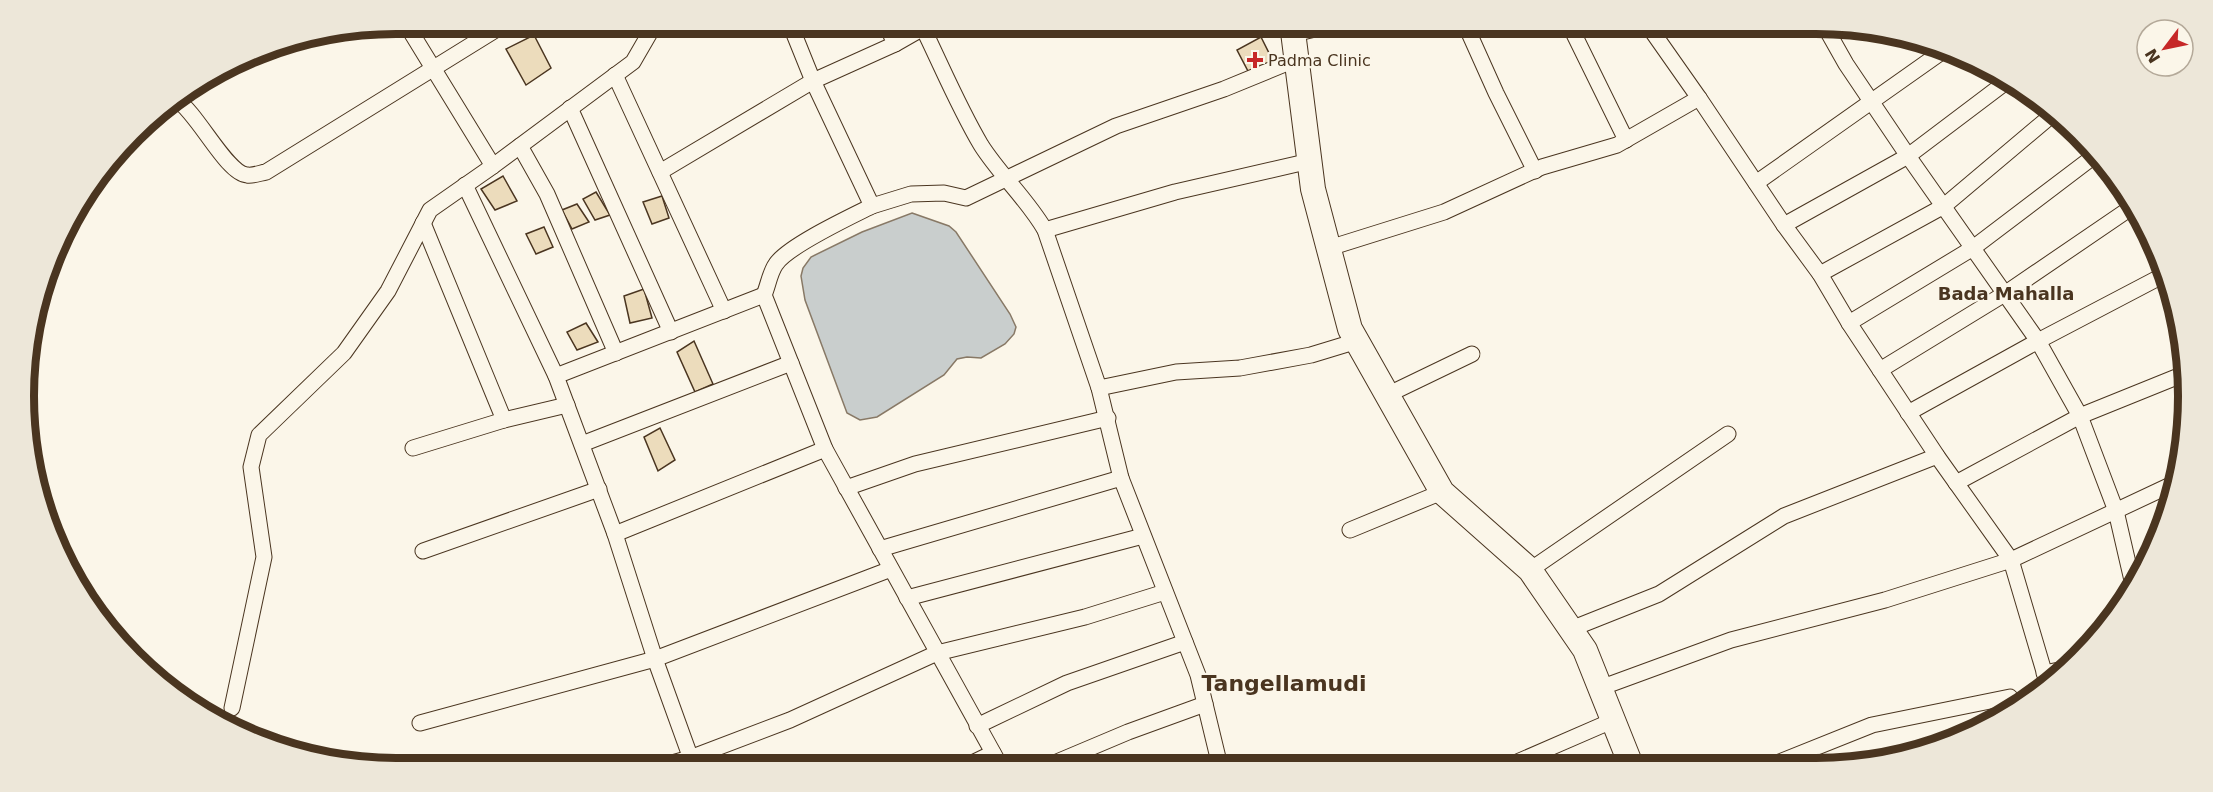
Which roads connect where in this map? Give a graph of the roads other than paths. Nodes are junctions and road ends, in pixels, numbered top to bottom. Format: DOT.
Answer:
graph roads {
  1 [pos="413,34"];
  2 [pos="488,34"];
  3 [pos="649,34"];
  4 [pos="794,34"];
  5 [pos="890,34"];
  6 [pos="913,34"];
  7 [pos="931,34"];
  8 [pos="1294,34"];
  9 [pos="1469,34"];
  10 [pos="1574,34"];
  11 [pos="1654,34"];
  12 [pos="1829,35"];
  13 [pos="895,44"];
  14 [pos="1937,55"];
  15 [pos="1297,59"];
  16 [pos="434,67"];
  17 [pos="615,75"];
  18 [pos="813,81"];
  19 [pos="2002,85"];
  20 [pos="1700,98"];
  21 [pos="1872,103"];
  22 [pos="182,105"];
  23 [pos="570,108"];
  24 [pos="2048,118"];
  25 [pos="1626,140"];
  26 [pos="520,146"];
  27 [pos="1908,156"];
  28 [pos="2090,159"];
  29 [pos="1310,161"];
  30 [pos="493,166"];
  31 [pos="1535,171"];
  32 [pos="660,172"];
  33 [pos="1005,178"];
  34 [pos="1756,183"];
  35 [pos="465,185"];
  36 [pos="872,206"];
  37 [pos="1944,206"];
  38 [pos="2127,210"];
  39 [pos="423,223"];
  40 [pos="1784,225"];
  41 [pos="1045,230"];
  42 [pos="1329,248"];
  43 [pos="1973,248"];
  44 [pos="1820,274"];
  45 [pos="2158,278"];
  46 [pos="2006,293"];
  47 [pos="765,295"];
  48 [pos="724,311"];
  49 [pos="1849,323"];
  50 [pos="671,332"];
  51 [pos="1357,341"];
  52 [pos="2038,341"];
  53 [pos="616,353"];
  54 [pos="1472,354"];
  55 [pos="791,363"];
  56 [pos="1880,370"];
  57 [pos="556,376"];
  58 [pos="2178,376"];
  59 [pos="1100,388"];
  60 [pos="1387,395"];
  61 [pos="567,405"];
  62 [pos="1908,413"];
  63 [pos="2080,416"];
  64 [pos="1108,418"];
  65 [pos="504,420"];
  66 [pos="1728,434"];
  67 [pos="582,444"];
  68 [pos="413,448"];
  69 [pos="825,449"];
  70 [pos="1936,456"];
  71 [pos="1121,478"];
  72 [pos="1956,483"];
  73 [pos="2167,487"];
  74 [pos="846,488"];
  75 [pos="599,489"];
  76 [pos="1442,492"];
  77 [pos="2116,511"];
  78 [pos="1350,530"];
  79 [pos="615,534"];
  80 [pos="1143,536"];
  81 [pos="880,549"];
  82 [pos="423,551"];
  83 [pos="2012,560"];
  84 [pos="891,569"];
  85 [pos="1530,570"];
  86 [pos="2131,575"];
  87 [pos="1165,592"];
  88 [pos="907,598"];
  89 [pos="1571,630"];
  90 [pos="1185,642"];
  91 [pos="937,653"];
  92 [pos="655,659"];
  93 [pos="2045,676"];
  94 [pos="1600,688"];
  95 [pos="2010,697"];
  96 [pos="1205,704"];
  97 [pos="232,708"];
  98 [pos="1614,720"];
  99 [pos="420,723"];
  100 [pos="977,726"];
  101 [pos="690,758"];
  102 [pos="703,758"];
  103 [pos="996,758"];
  104 [pos="1065,758"];
  105 [pos="1217,758"];
  106 [pos="1526,758"];
  107 [pos="1628,758"];
  108 [pos="1790,758"];
  1 -- 16 [label="street"];
  2 -- 16 [label="street"];
  3 -- 17 [label="street"];
  4 -- 18 [label="street"];
  5 -- 13 [label="street"];
  6 -- 13 [label="street"];
  7 -- 33 [label="street"];
  8 -- 15 [label="main road"];
  9 -- 31 [label="street"];
  10 -- 25 [label="street"];
  11 -- 20 [label="street"];
  12 -- 21 [label="street"];
  13 -- 18 [label="street"];
  14 -- 21 [label="street"];
  15 -- 29 [label="main road"];
  15 -- 33 [label="street"];
  16 -- 22 [label="street"];
  16 -- 30 [label="street"];
  17 -- 23 [label="street"];
  17 -- 32 [label="street"];
  18 -- 32 [label="street"];
  18 -- 36 [label="street"];
  19 -- 27 [label="street"];
  20 -- 25 [label="street"];
  20 -- 34 [label="street"];
  21 -- 27 [label="street"];
  21 -- 34 [label="street"];
  23 -- 26 [label="street"];
  23 -- 50 [label="street"];
  24 -- 37 [label="street"];
  25 -- 31 [label="street"];
  26 -- 30 [label="street"];
  26 -- 53 [label="street"];
  27 -- 37 [label="street"];
  27 -- 40 [label="street"];
  28 -- 43 [label="street"];
  29 -- 41 [label="street"];
  29 -- 42 [label="main road"];
  30 -- 35 [label="street"];
  31 -- 42 [label="street"];
  32 -- 48 [label="street"];
  33 -- 36 [label="street"];
  33 -- 41 [label="street"];
  34 -- 40 [label="street"];
  35 -- 39 [label="street"];
  35 -- 57 [label="street"];
  36 -- 47 [label="street"];
  37 -- 43 [label="street"];
  37 -- 44 [label="street"];
  38 -- 46 [label="street"];
  39 -- 65 [label="street"];
  39 -- 97 [label="street"];
  40 -- 44 [label="street"];
  41 -- 59 [label="street"];
  42 -- 51 [label="main road"];
  43 -- 46 [label="street"];
  43 -- 49 [label="street"];
  44 -- 49 [label="street"];
  45 -- 52 [label="street"];
  46 -- 52 [label="street"];
  46 -- 56 [label="street"];
  47 -- 48 [label="street"];
  47 -- 55 [label="street"];
  48 -- 50 [label="street"];
  49 -- 56 [label="street"];
  50 -- 53 [label="street"];
  51 -- 59 [label="street"];
  51 -- 60 [label="main road"];
  52 -- 62 [label="street"];
  52 -- 63 [label="street"];
  53 -- 57 [label="street"];
  54 -- 60 [label="street"];
  55 -- 67 [label="street"];
  55 -- 69 [label="street"];
  56 -- 62 [label="street"];
  57 -- 61 [label="street"];
  58 -- 63 [label="street"];
  59 -- 64 [label="street"];
  60 -- 76 [label="main road"];
  61 -- 65 [label="street"];
  61 -- 67 [label="street"];
  62 -- 70 [label="street"];
  63 -- 72 [label="street"];
  63 -- 77 [label="street"];
  64 -- 71 [label="street"];
  64 -- 74 [label="street"];
  65 -- 68 [label="street"];
  66 -- 85 [label="street"];
  67 -- 75 [label="street"];
  69 -- 74 [label="street"];
  69 -- 79 [label="street"];
  70 -- 72 [label="street"];
  70 -- 89 [label="street"];
  71 -- 80 [label="street"];
  71 -- 81 [label="street"];
  72 -- 83 [label="street"];
  73 -- 77 [label="street"];
  74 -- 81 [label="street"];
  75 -- 79 [label="street"];
  75 -- 82 [label="street"];
  76 -- 78 [label="street"];
  76 -- 85 [label="main road"];
  77 -- 83 [label="street"];
  77 -- 86 [label="street"];
  79 -- 92 [label="street"];
  80 -- 87 [label="street"];
  80 -- 88 [label="street"];
  81 -- 84 [label="street"];
  83 -- 93 [label="street"];
  83 -- 94 [label="street"];
  84 -- 88 [label="street"];
  84 -- 92 [label="street"];
  85 -- 89 [label="main road"];
  87 -- 90 [label="street"];
  87 -- 91 [label="street"];
  88 -- 91 [label="street"];
  89 -- 94 [label="main road"];
  90 -- 96 [label="street"];
  90 -- 100 [label="street"];
  91 -- 100 [label="street"];
  91 -- 102 [label="street"];
  92 -- 99 [label="street"];
  92 -- 101 [label="street"];
  94 -- 98 [label="main road"];
  95 -- 108 [label="street"];
  96 -- 104 [label="street"];
  96 -- 105 [label="street"];
  98 -- 106 [label="street"];
  98 -- 107 [label="main road"];
  100 -- 103 [label="street"];
}
